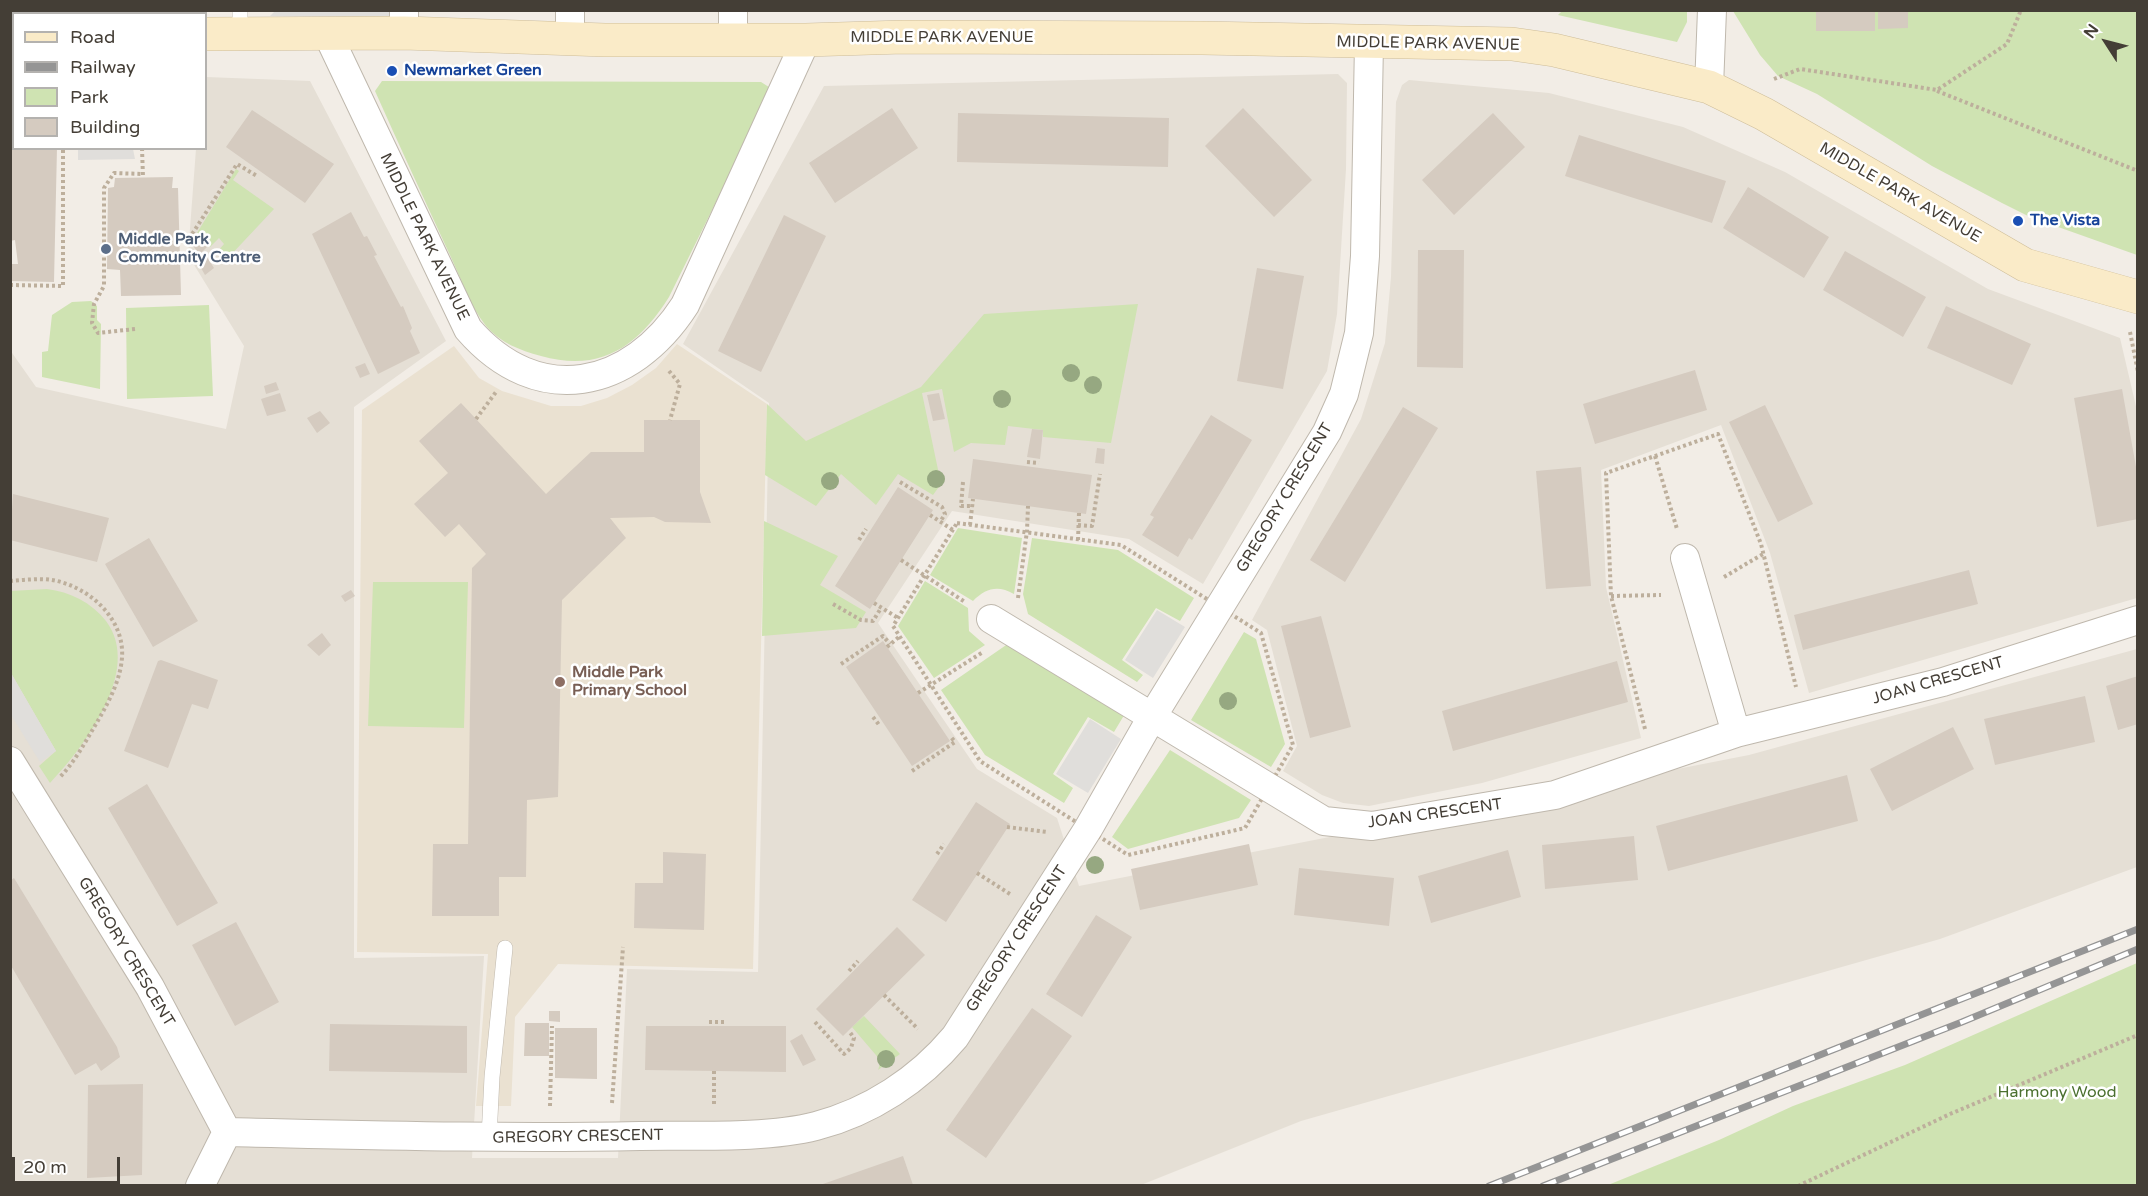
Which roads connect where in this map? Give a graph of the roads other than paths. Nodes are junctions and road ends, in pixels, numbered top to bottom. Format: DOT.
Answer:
graph roads {
  1 [pos="1712,10"];
  2 [pos="240,22"];
  3 [pos="404,22"];
  4 [pos="570,24"];
  5 [pos="733,25"];
  6 [pos="207,34"];
  7 [pos="328,34"];
  8 [pos="806,40"];
  9 [pos="1369,43"];
  10 [pos="1709,87"];
  11 [pos="2138,297"];
  12 [pos="1685,558"];
  13 [pos="991,619"];
  14 [pos="2138,620"];
  15 [pos="1152,717"];
  16 [pos="1736,734"];
  17 [pos="10,761"];
  18 [pos="505,948"];
  19 [pos="227,1132"];
  20 [pos="489,1138"];
  21 [pos="200,1185"];
  1 -- 10 [label="street"];
  2 -- 6 [label="street, MIDDLE PARK AVENUE"];
  2 -- 7 [label="street, MIDDLE PARK AVENUE"];
  3 -- 4 [label="street, MIDDLE PARK AVENUE"];
  3 -- 7 [label="street, MIDDLE PARK AVENUE"];
  4 -- 5 [label="street, MIDDLE PARK AVENUE"];
  5 -- 8 [label="street, MIDDLE PARK AVENUE"];
  7 -- 8 [label="street, MIDDLE PARK AVENUE"];
  8 -- 9 [label="street, MIDDLE PARK AVENUE"];
  9 -- 10 [label="street, MIDDLE PARK AVENUE"];
  9 -- 15 [label="street, GREGORY CRESCENT"];
  10 -- 11 [label="street, MIDDLE PARK AVENUE"];
  12 -- 16 [label="street"];
  13 -- 15 [label="street"];
  14 -- 16 [label="street, JOAN CRESCENT"];
  15 -- 16 [label="street, JOAN CRESCENT"];
  15 -- 20 [label="street, GREGORY CRESCENT"];
  17 -- 19 [label="street, GREGORY CRESCENT"];
  18 -- 20 [label="lane"];
  19 -- 20 [label="street, GREGORY CRESCENT"];
  19 -- 21 [label="street"];
}
